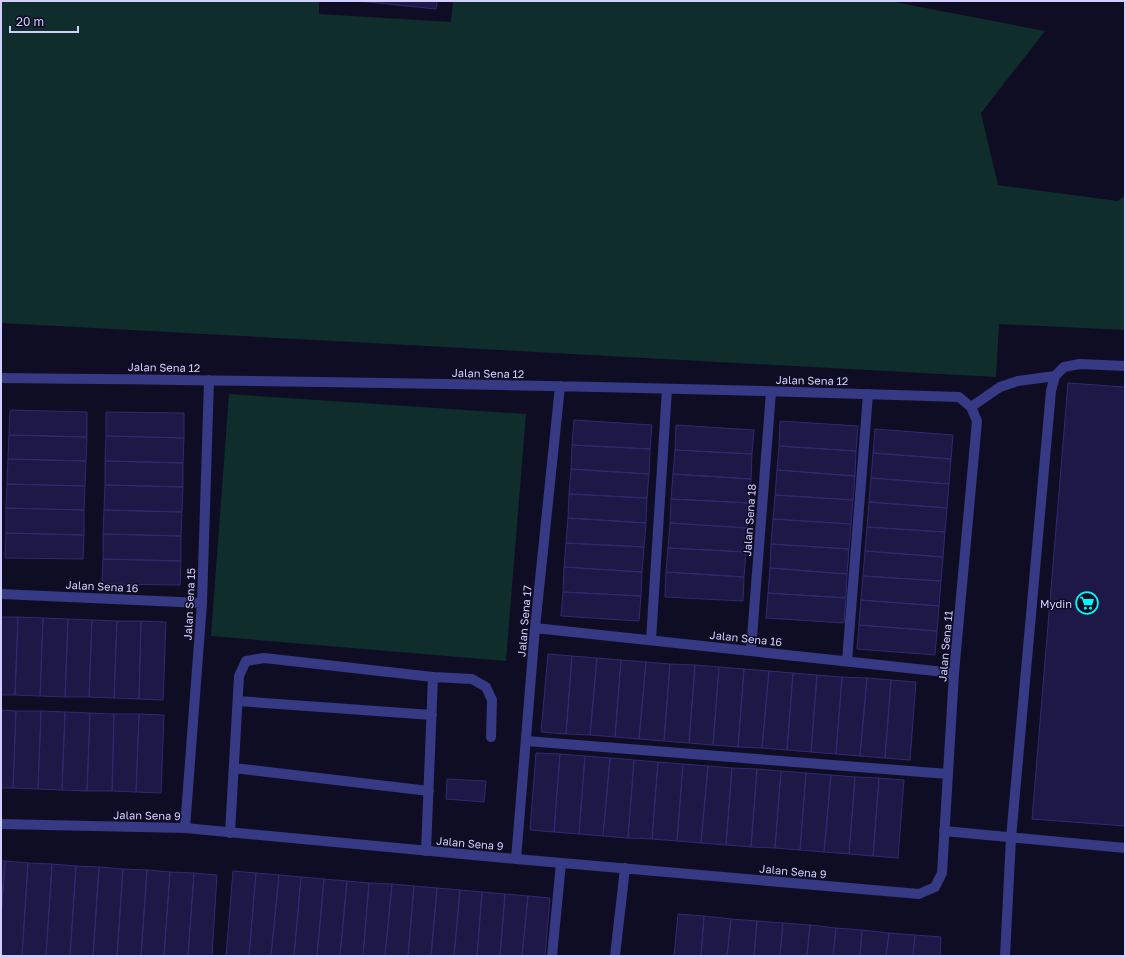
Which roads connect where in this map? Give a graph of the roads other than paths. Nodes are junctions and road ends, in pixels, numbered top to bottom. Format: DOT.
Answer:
graph roads {
  1 [pos="1125,366"];
  2 [pos="1055,376"];
  3 [pos="1,378"];
  4 [pos="209,380"];
  5 [pos="560,386"];
  6 [pos="667,389"];
  7 [pos="770,392"];
  8 [pos="868,394"];
  9 [pos="971,407"];
  10 [pos="1,594"];
  11 [pos="202,603"];
  12 [pos="535,628"];
  13 [pos="651,640"];
  14 [pos="751,650"];
  15 [pos="847,661"];
  16 [pos="954,673"];
  17 [pos="433,677"];
  18 [pos="238,701"];
  19 [pos="432,715"];
  20 [pos="491,737"];
  21 [pos="526,741"];
  22 [pos="234,768"];
  23 [pos="948,774"];
  24 [pos="429,791"];
  25 [pos="1,824"];
  26 [pos="185,828"];
  27 [pos="944,831"];
  28 [pos="230,833"];
  29 [pos="1011,838"];
  30 [pos="1125,848"];
  31 [pos="426,850"];
  32 [pos="516,859"];
  33 [pos="561,862"];
  34 [pos="625,868"];
  35 [pos="935,887"];
  36 [pos="552,956"];
  37 [pos="615,956"];
  38 [pos="1005,956"];
  1 -- 2 [label="street"];
  2 -- 9 [label="street"];
  2 -- 29 [label="street"];
  3 -- 4 [label="street, Jalan Sena 12"];
  4 -- 5 [label="street, Jalan Sena 12"];
  4 -- 11 [label="street, Jalan Sena 15"];
  5 -- 6 [label="street, Jalan Sena 12"];
  5 -- 12 [label="street, Jalan Sena 17"];
  6 -- 7 [label="street, Jalan Sena 12"];
  6 -- 13 [label="street"];
  7 -- 8 [label="street, Jalan Sena 12"];
  7 -- 14 [label="street, Jalan Sena 18"];
  8 -- 9 [label="street, Jalan Sena 12"];
  8 -- 15 [label="street"];
  9 -- 16 [label="street, Jalan Sena 11"];
  10 -- 11 [label="street, Jalan Sena 16"];
  11 -- 26 [label="street, Jalan Sena 15"];
  12 -- 13 [label="street, Jalan Sena 16"];
  12 -- 21 [label="street, Jalan Sena 17"];
  13 -- 14 [label="street, Jalan Sena 16"];
  14 -- 15 [label="street, Jalan Sena 16"];
  15 -- 16 [label="street, Jalan Sena 16"];
  16 -- 23 [label="street, Jalan Sena 11"];
  17 -- 18 [label="street"];
  17 -- 19 [label="street"];
  17 -- 20 [label="street"];
  18 -- 19 [label="street"];
  18 -- 22 [label="street"];
  19 -- 24 [label="street"];
  21 -- 23 [label="street"];
  21 -- 32 [label="street, Jalan Sena 17"];
  22 -- 24 [label="street"];
  22 -- 28 [label="street"];
  23 -- 27 [label="street, Jalan Sena 11"];
  24 -- 31 [label="street"];
  25 -- 26 [label="street, Jalan Sena 9"];
  26 -- 28 [label="street, Jalan Sena 9"];
  27 -- 29 [label="street"];
  27 -- 35 [label="street, Jalan Sena 11"];
  28 -- 31 [label="street, Jalan Sena 9"];
  29 -- 30 [label="street"];
  29 -- 38 [label="street"];
  31 -- 32 [label="street, Jalan Sena 9"];
  32 -- 33 [label="street, Jalan Sena 9"];
  33 -- 34 [label="street, Jalan Sena 9"];
  33 -- 36 [label="street"];
  34 -- 35 [label="street, Jalan Sena 9"];
  34 -- 37 [label="street"];
}
